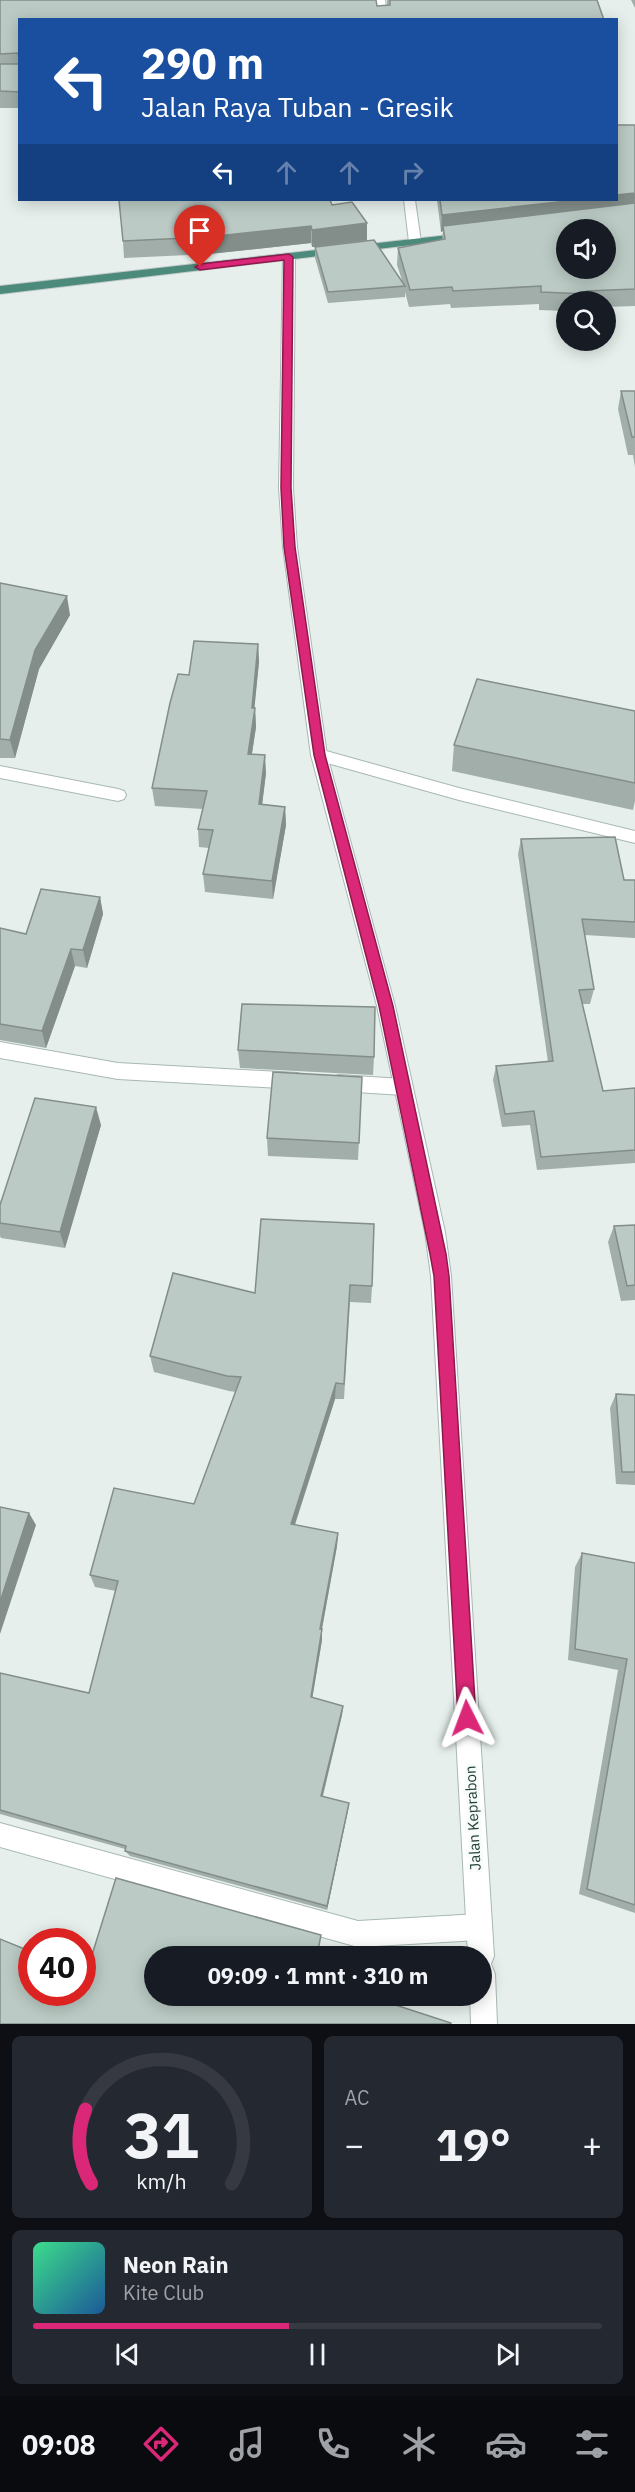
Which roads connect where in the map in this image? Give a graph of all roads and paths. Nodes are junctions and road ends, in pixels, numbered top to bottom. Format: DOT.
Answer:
graph roads {
  1 [pos="380,0"];
  2 [pos="383,18"];
  3 [pos="409,201"];
  4 [pos="474,235"];
  5 [pos="415,242"];
  6 [pos="289,257"];
  7 [pos="0,290"];
  8 [pos="320,755"];
  9 [pos="0,772"];
  10 [pos="118,795"];
  11 [pos="635,837"];
  12 [pos="0,1050"];
  13 [pos="404,1087"];
  14 [pos="0,1835"];
  15 [pos="479,1927"];
  16 [pos="480,1946"];
  17 [pos="483,2006"];
  18 [pos="484,2024"];
  1 -- 2 [label="street"];
  3 -- 5 [label="street"];
  4 -- 5 [label="highway"];
  5 -- 6 [label="highway"];
  6 -- 7 [label="highway"];
  6 -- 8 [label="street, Jalan Keprabon"];
  8 -- 11 [label="street"];
  8 -- 13 [label="street, Jalan Keprabon"];
  9 -- 10 [label="street"];
  12 -- 13 [label="street"];
  13 -- 15 [label="street, Jalan Keprabon"];
  14 -- 15 [label="street"];
  15 -- 16 [label="street, Jalan Keprabon"];
  17 -- 18 [label="street"];
}
